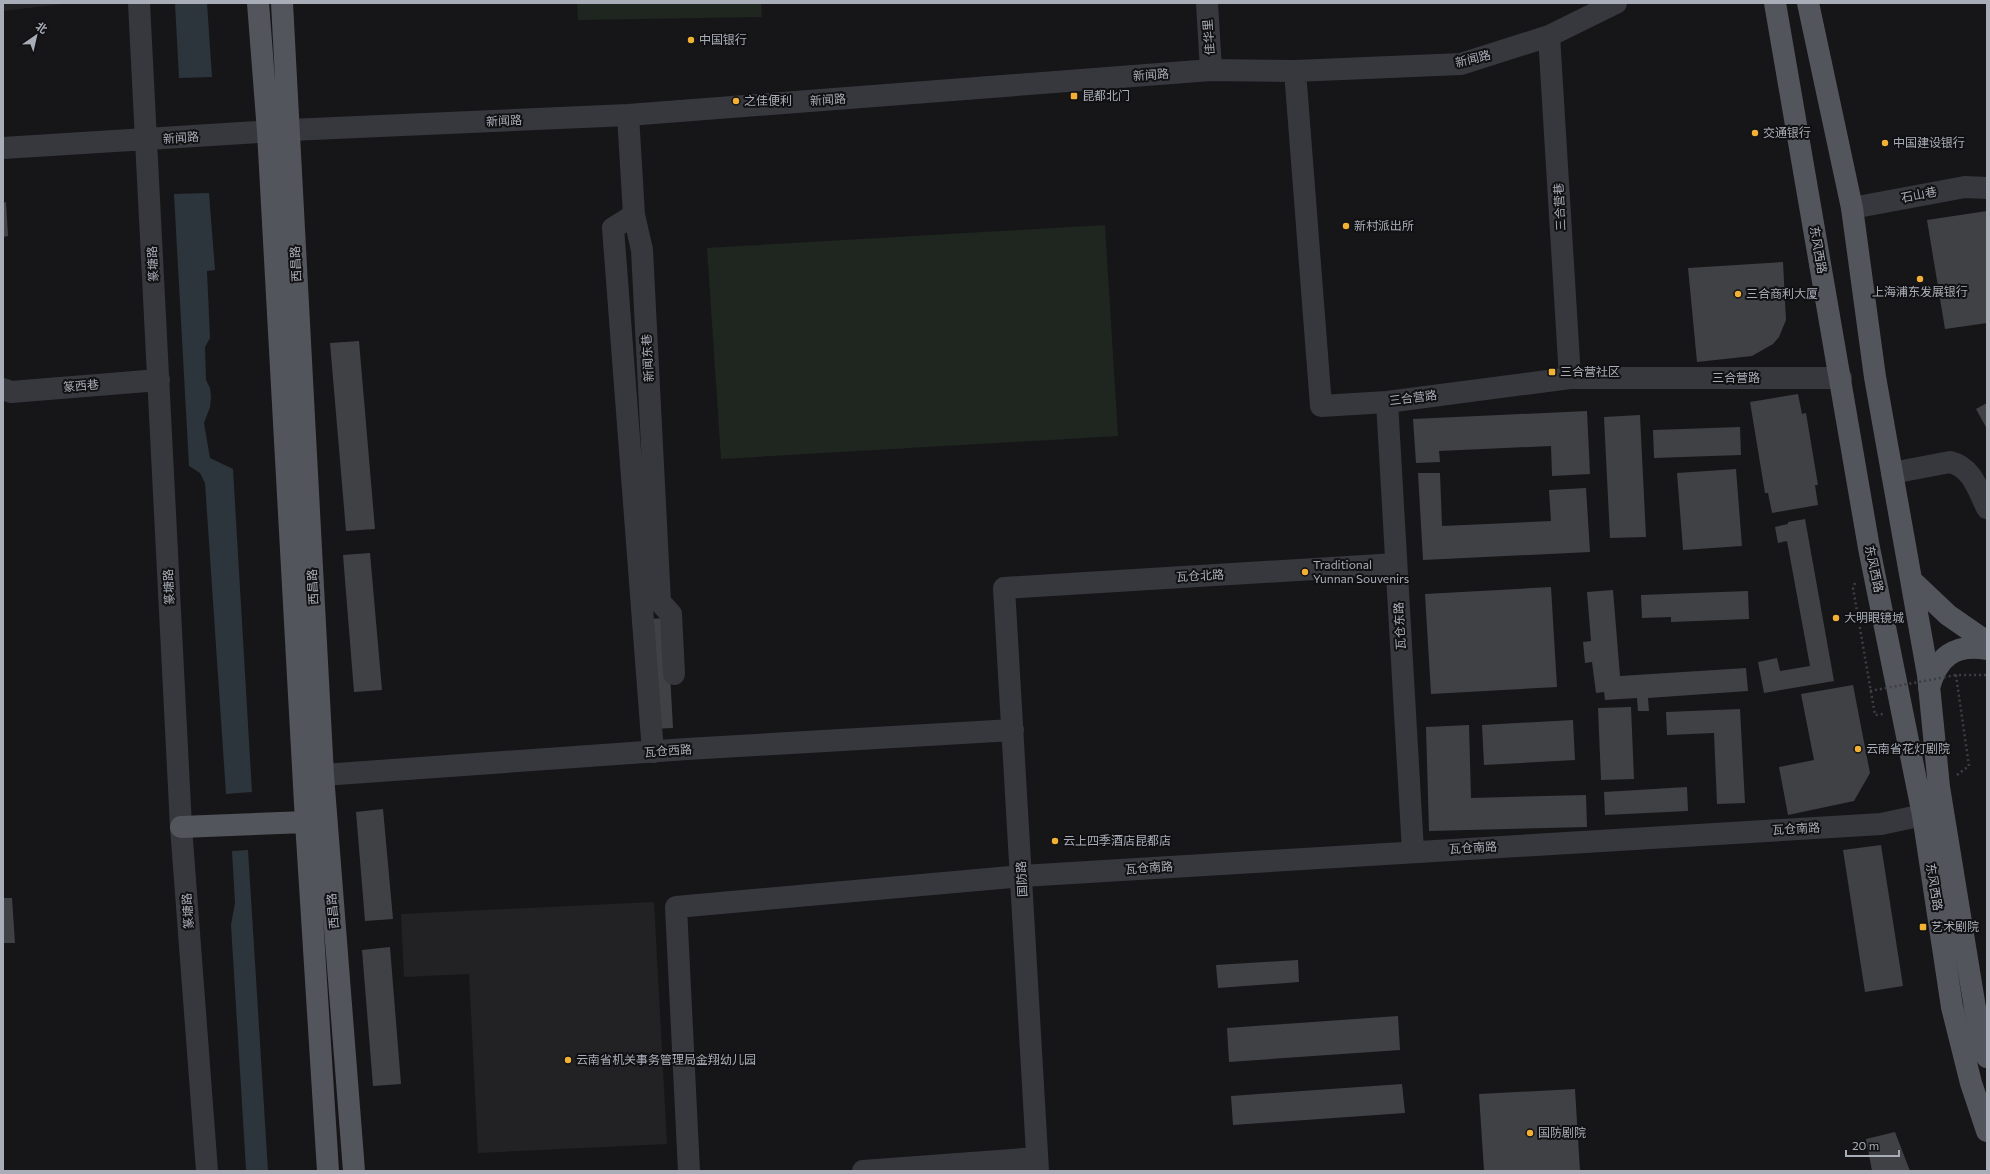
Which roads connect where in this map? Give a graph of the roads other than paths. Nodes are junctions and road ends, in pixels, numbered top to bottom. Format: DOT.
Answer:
graph roads {
  1 [pos="139,3"];
  2 [pos="258,3"];
  3 [pos="282,3"];
  4 [pos="1207,3"];
  5 [pos="1616,3"];
  6 [pos="1775,3"];
  7 [pos="1808,3"];
  8 [pos="1549,36"];
  9 [pos="1211,70"];
  10 [pos="1295,71"];
  11 [pos="628,115"];
  12 [pos="290,130"];
  13 [pos="268,132"];
  14 [pos="147,140"];
  15 [pos="3,148"];
  16 [pos="1987,188"];
  17 [pos="1852,208"];
  18 [pos="634,215"];
  19 [pos="1570,378"];
  20 [pos="1841,378"];
  21 [pos="159,380"];
  22 [pos="3,389"];
  23 [pos="1387,402"];
  24 [pos="1892,473"];
  25 [pos="1987,508"];
  26 [pos="1396,564"];
  27 [pos="1912,581"];
  28 [pos="1004,588"];
  29 [pos="1987,642"];
  30 [pos="1987,649"];
  31 [pos="674,674"];
  32 [pos="1929,688"];
  33 [pos="1013,730"];
  34 [pos="653,752"];
  35 [pos="323,775"];
  36 [pos="1923,815"];
  37 [pos="306,822"];
  38 [pos="181,827"];
  39 [pos="1413,851"];
  40 [pos="1022,876"];
  41 [pos="1987,1057"];
  42 [pos="1987,1131"];
  43 [pos="1038,1165"];
  44 [pos="207,1171"];
  45 [pos="328,1171"];
  46 [pos="354,1171"];
  47 [pos="690,1171"];
  48 [pos="863,1171"];
  1 -- 14 [label="street, 篆塘路"];
  2 -- 13 [label="main road, 西昌路"];
  3 -- 12 [label="main road, 西昌路"];
  4 -- 9 [label="street, 佳华里"];
  5 -- 8 [label="street, 新闻路"];
  6 -- 20 [label="main road, 东风西路"];
  7 -- 17 [label="main road, 东风西路"];
  8 -- 10 [label="street, 新闻路"];
  8 -- 19 [label="street, 三合营巷"];
  9 -- 10 [label="street, 新闻路"];
  9 -- 11 [label="street, 新闻路"];
  10 -- 23 [label="street, 三合营路"];
  11 -- 12 [label="street, 新闻路"];
  11 -- 18 [label="street, 新闻东巷"];
  12 -- 13 [label="street, 新闻路"];
  12 -- 35 [label="main road, 西昌路"];
  13 -- 14 [label="street, 新闻路"];
  13 -- 37 [label="main road, 西昌路"];
  14 -- 15 [label="street, 新闻路"];
  14 -- 21 [label="street, 篆塘路"];
  16 -- 17 [label="street, 石山巷"];
  17 -- 24 [label="main road, 东风西路"];
  18 -- 31 [label="street, 新闻东巷"];
  18 -- 34 [label="street"];
  19 -- 20 [label="street, 三合营路"];
  19 -- 23 [label="street, 三合营路"];
  20 -- 36 [label="main road, 东风西路"];
  21 -- 22 [label="street, 篆西巷"];
  21 -- 38 [label="street, 篆塘路"];
  23 -- 26 [label="street, 瓦仓东路"];
  24 -- 25 [label="street"];
  24 -- 27 [label="main road, 东风西路"];
  26 -- 28 [label="street, 瓦仓北路"];
  26 -- 39 [label="street, 瓦仓东路"];
  27 -- 29 [label="main road"];
  27 -- 32 [label="main road, 东风西路"];
  28 -- 33 [label="street, 国防路"];
  30 -- 32 [label="main road"];
  32 -- 41 [label="main road, 东风西路"];
  33 -- 34 [label="street, 瓦仓西路"];
  33 -- 40 [label="street, 国防路"];
  34 -- 35 [label="street, 瓦仓西路"];
  35 -- 46 [label="main road, 西昌路"];
  36 -- 39 [label="street, 瓦仓南路"];
  36 -- 42 [label="main road, 东风西路"];
  37 -- 38 [label="main road"];
  37 -- 45 [label="main road, 西昌路"];
  38 -- 44 [label="street, 篆塘路"];
  39 -- 40 [label="street, 瓦仓南路"];
  40 -- 43 [label="street, 国防路"];
  40 -- 47 [label="street, 瓦仓南路"];
  43 -- 48 [label="street"];
}
